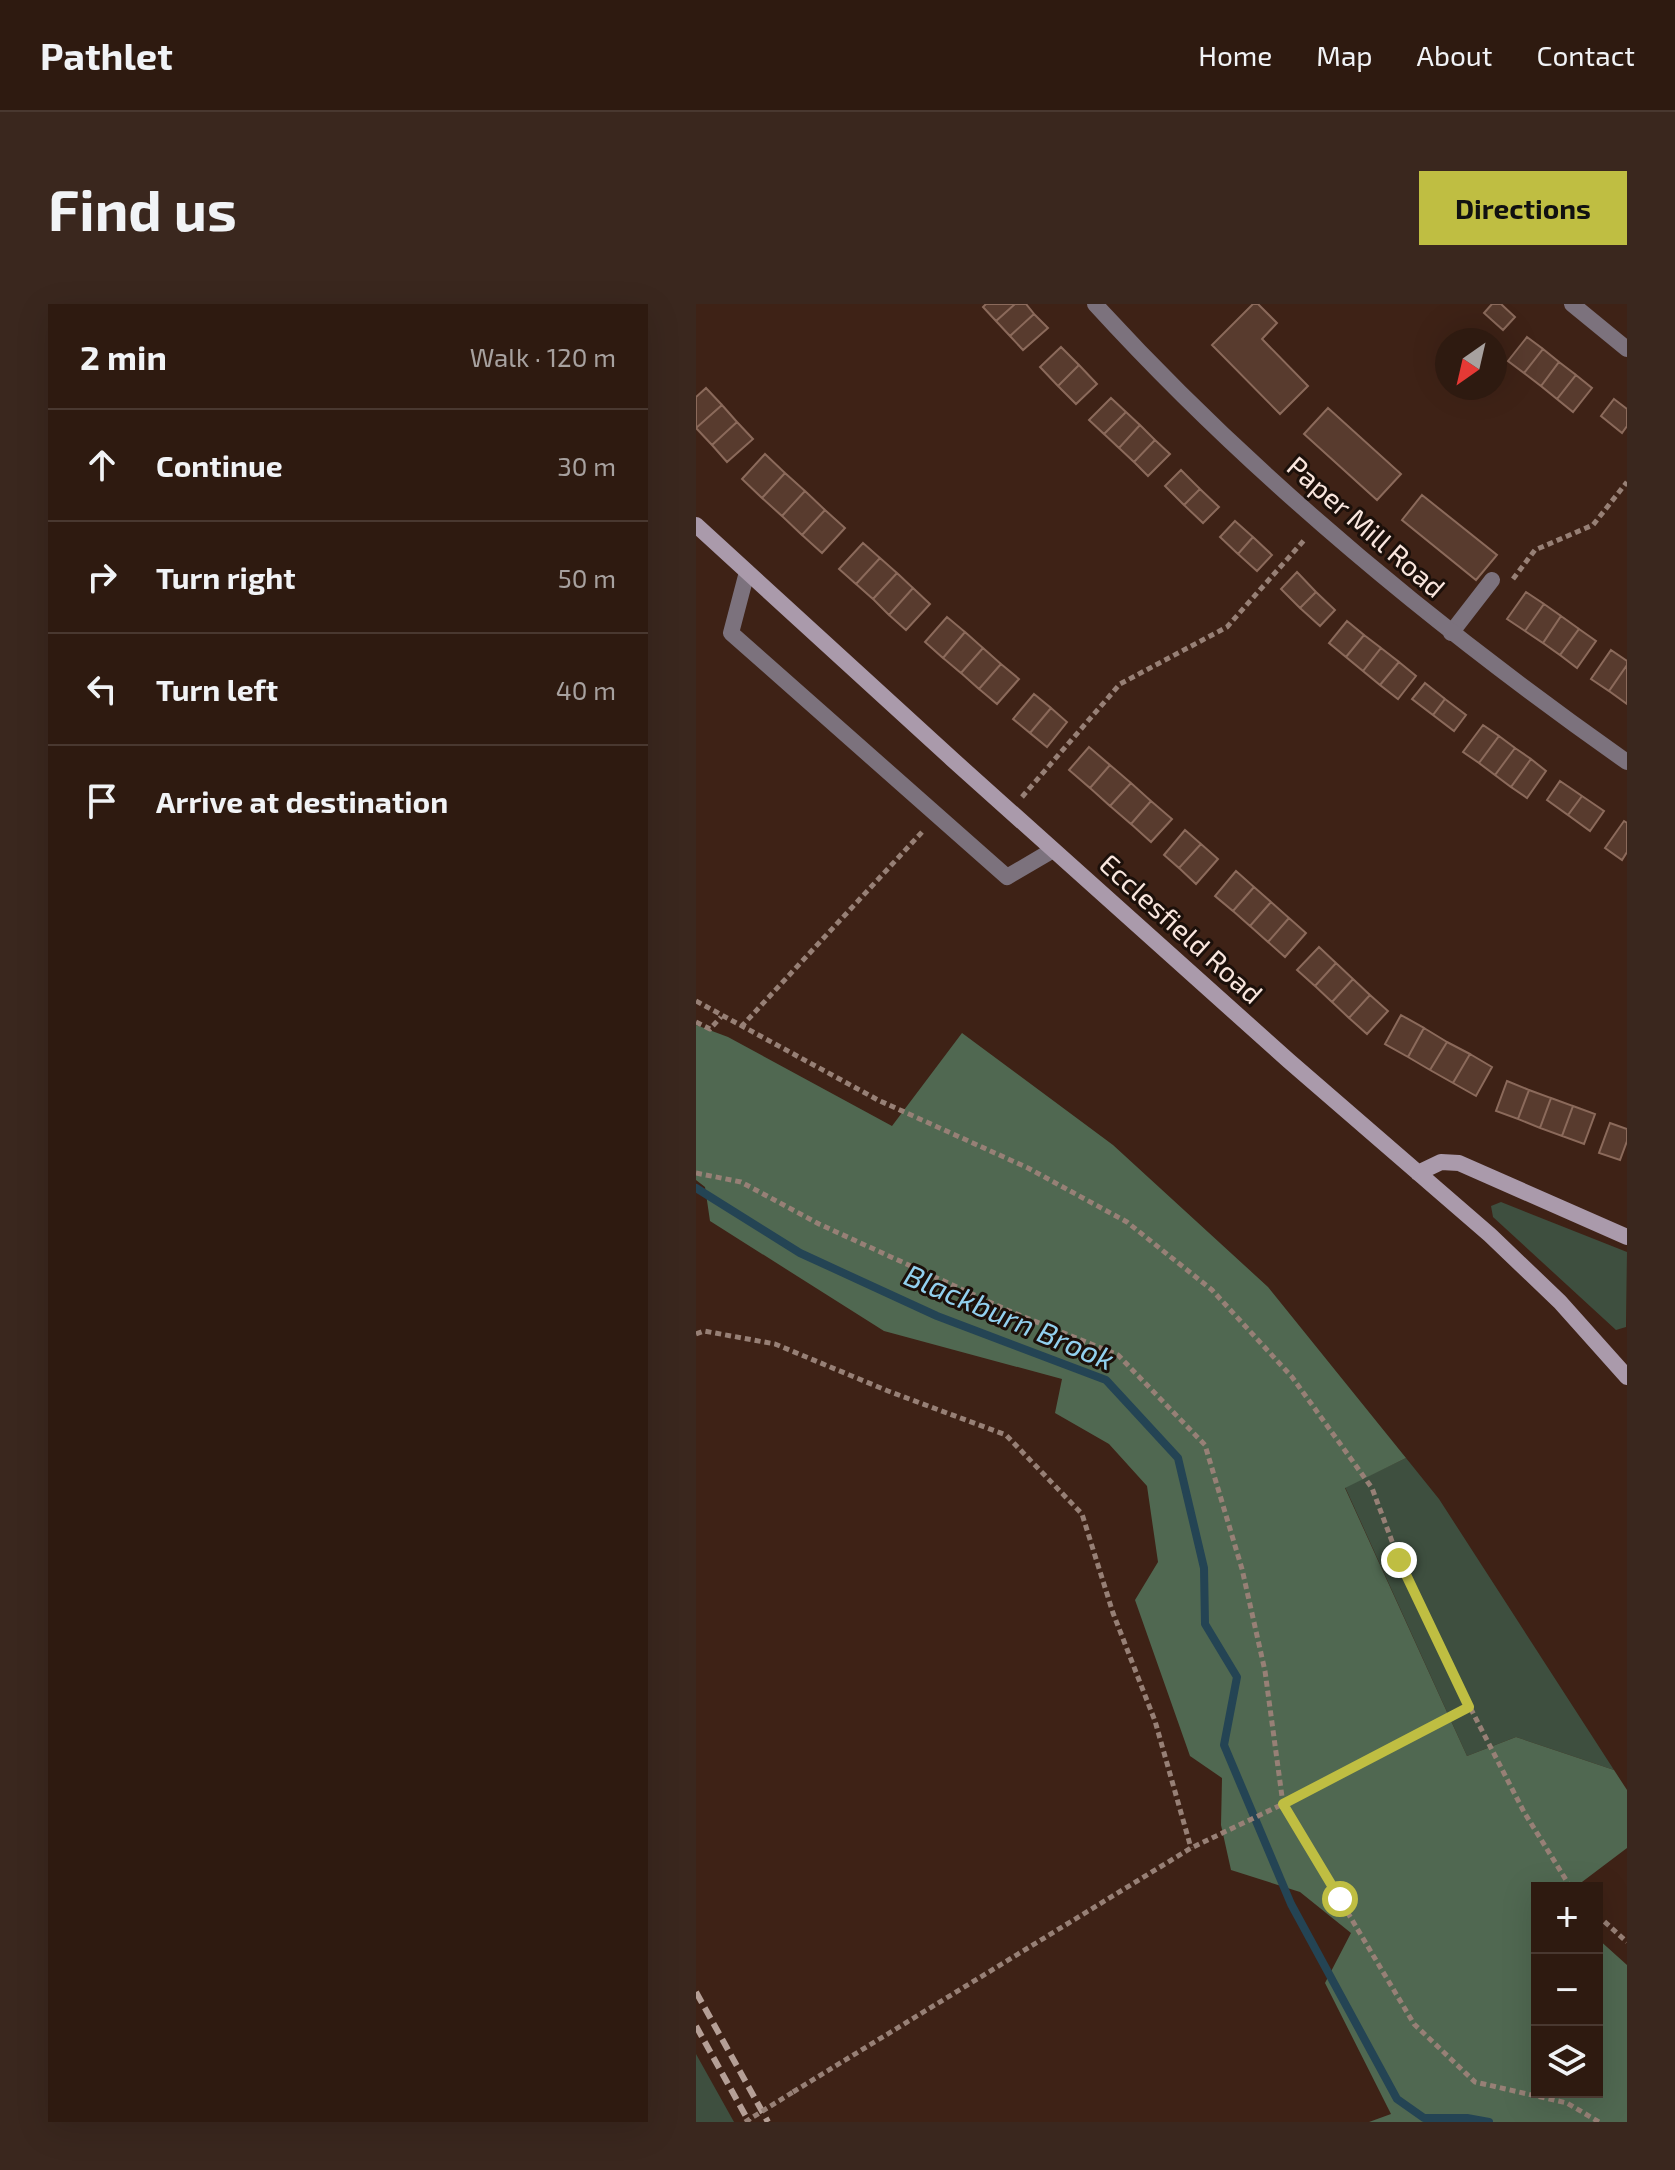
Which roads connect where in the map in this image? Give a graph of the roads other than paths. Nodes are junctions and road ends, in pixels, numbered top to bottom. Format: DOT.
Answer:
graph roads {
  1 [pos="1095,304"];
  2 [pos="1572,304"];
  3 [pos="1627,349"];
  4 [pos="696,525"];
  5 [pos="747,572"];
  6 [pos="1492,580"];
  7 [pos="1451,633"];
  8 [pos="1627,762"];
  9 [pos="1053,850"];
  10 [pos="1418,1173"];
  11 [pos="1627,1237"];
  12 [pos="1625,1369"];
  1 -- 7 [label="street, Paper Mill Road"];
  2 -- 3 [label="street"];
  4 -- 5 [label="main road, Ecclesfield Road"];
  5 -- 9 [label="main road, Ecclesfield Road"];
  5 -- 9 [label="street"];
  6 -- 7 [label="street"];
  7 -- 8 [label="street, Paper Mill Road"];
  9 -- 10 [label="main road, Ecclesfield Road"];
  10 -- 11 [label="main road"];
  10 -- 12 [label="main road, Ecclesfield Road"];
}
